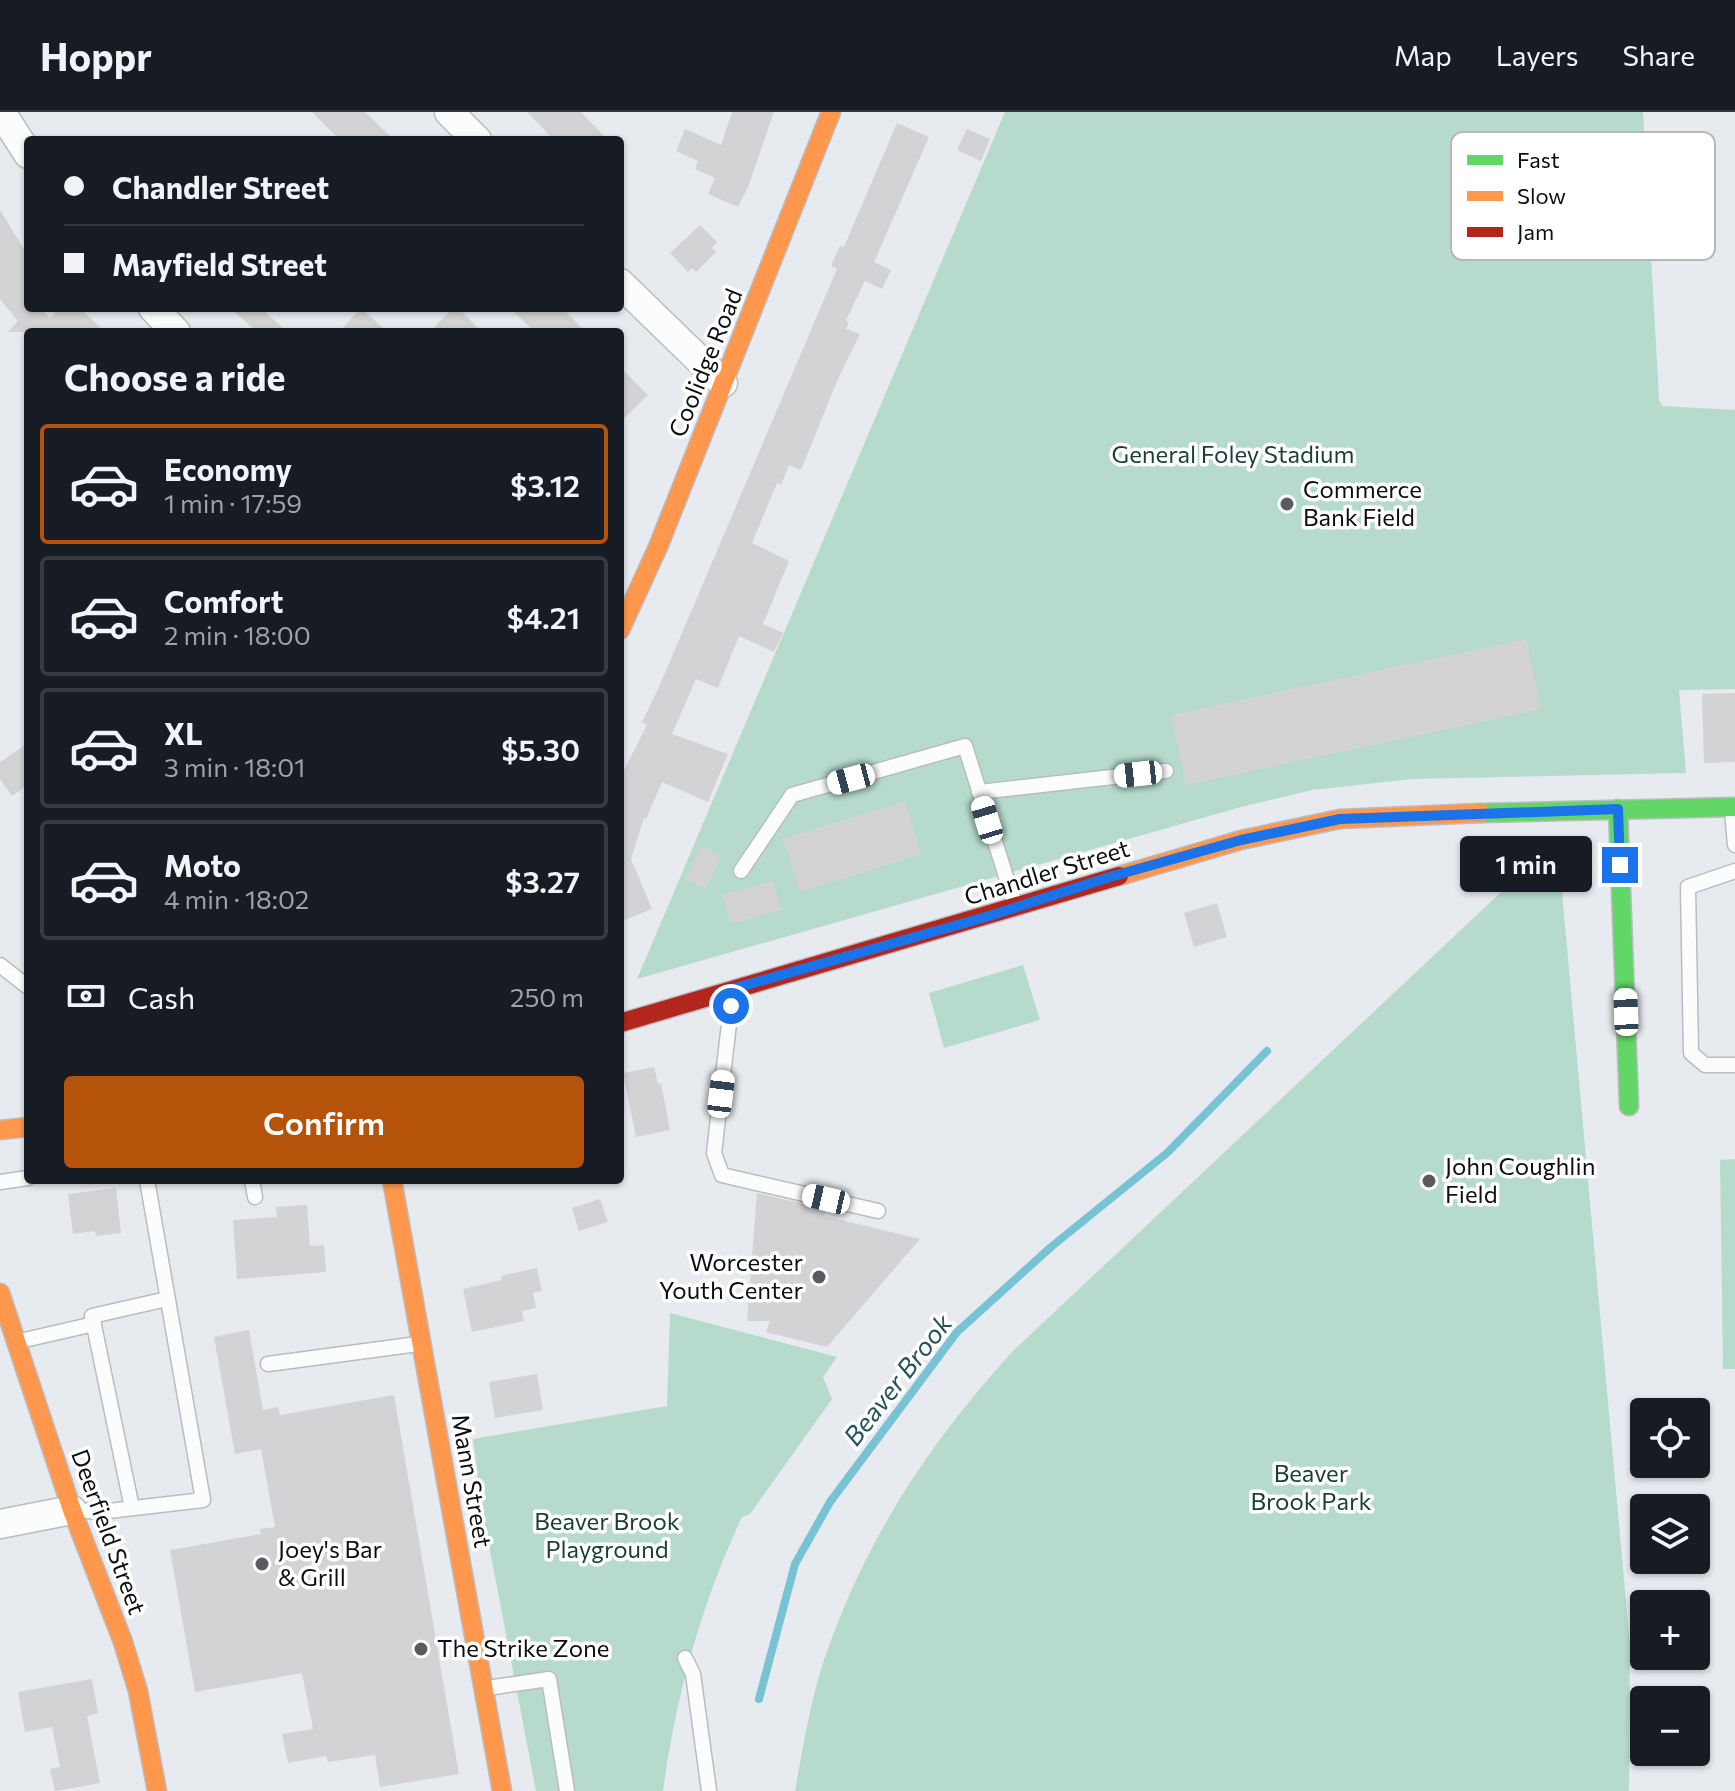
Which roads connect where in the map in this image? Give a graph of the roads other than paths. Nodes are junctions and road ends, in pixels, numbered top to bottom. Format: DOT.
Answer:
graph roads {
  1 [pos="1,112"];
  2 [pos="449,112"];
  3 [pos="831,112"];
  4 [pos="473,136"];
  5 [pos="24,148"];
  6 [pos="624,287"];
  7 [pos="157,312"];
  8 [pos="172,328"];
  9 [pos="723,383"];
  10 [pos="624,621"];
  11 [pos="1166,771"];
  12 [pos="979,792"];
  13 [pos="1733,807"];
  14 [pos="1618,809"];
  15 [pos="1735,845"];
  16 [pos="741,871"];
  17 [pos="1735,871"];
  18 [pos="1016,908"];
  19 [pos="0,965"];
  20 [pos="24,984"];
  21 [pos="732,989"];
  22 [pos="624,1022"];
  23 [pos="1735,1065"];
  24 [pos="1629,1106"];
  25 [pos="24,1127"];
  26 [pos="0,1130"];
  27 [pos="24,1179"];
  28 [pos="0,1182"];
  29 [pos="148,1184"];
  30 [pos="253,1184"];
  31 [pos="393,1184"];
  32 [pos="255,1197"];
  33 [pos="878,1211"];
  34 [pos="0,1293"];
  35 [pos="167,1299"];
  36 [pos="94,1324"];
  37 [pos="16,1341"];
  38 [pos="422,1343"];
  39 [pos="268,1364"];
  40 [pos="132,1508"];
  41 [pos="72,1510"];
  42 [pos="0,1524"];
  43 [pos="685,1658"];
  44 [pos="484,1689"];
  45 [pos="157,1791"];
  46 [pos="502,1791"];
  47 [pos="567,1791"];
  48 [pos="709,1791"];
  1 -- 5 [label="street"];
  2 -- 4 [label="street"];
  3 -- 9 [label="street, Coolidge Road"];
  6 -- 9 [label="street"];
  7 -- 8 [label="street"];
  9 -- 10 [label="street, Coolidge Road"];
  11 -- 12 [label="lane"];
  12 -- 16 [label="lane"];
  12 -- 18 [label="lane"];
  13 -- 14 [label="street, Chandler Street"];
  13 -- 15 [label="lane"];
  14 -- 18 [label="street, Chandler Street"];
  14 -- 24 [label="street"];
  17 -- 23 [label="lane"];
  18 -- 21 [label="street, Chandler Street"];
  19 -- 20 [label="lane"];
  21 -- 22 [label="street, Chandler Street"];
  21 -- 33 [label="lane"];
  25 -- 26 [label="street"];
  27 -- 28 [label="lane"];
  29 -- 35 [label="lane"];
  30 -- 32 [label="lane"];
  31 -- 38 [label="street, Mann Street"];
  34 -- 37 [label="street, Deerfield Street"];
  35 -- 36 [label="lane"];
  35 -- 40 [label="lane"];
  36 -- 37 [label="lane"];
  36 -- 40 [label="lane"];
  37 -- 41 [label="street, Deerfield Street"];
  38 -- 39 [label="lane"];
  38 -- 44 [label="street, Mann Street"];
  40 -- 41 [label="lane"];
  41 -- 42 [label="street"];
  41 -- 45 [label="street, Deerfield Street"];
  43 -- 48 [label="lane"];
  44 -- 46 [label="street, Mann Street"];
  44 -- 47 [label="lane"];
}
